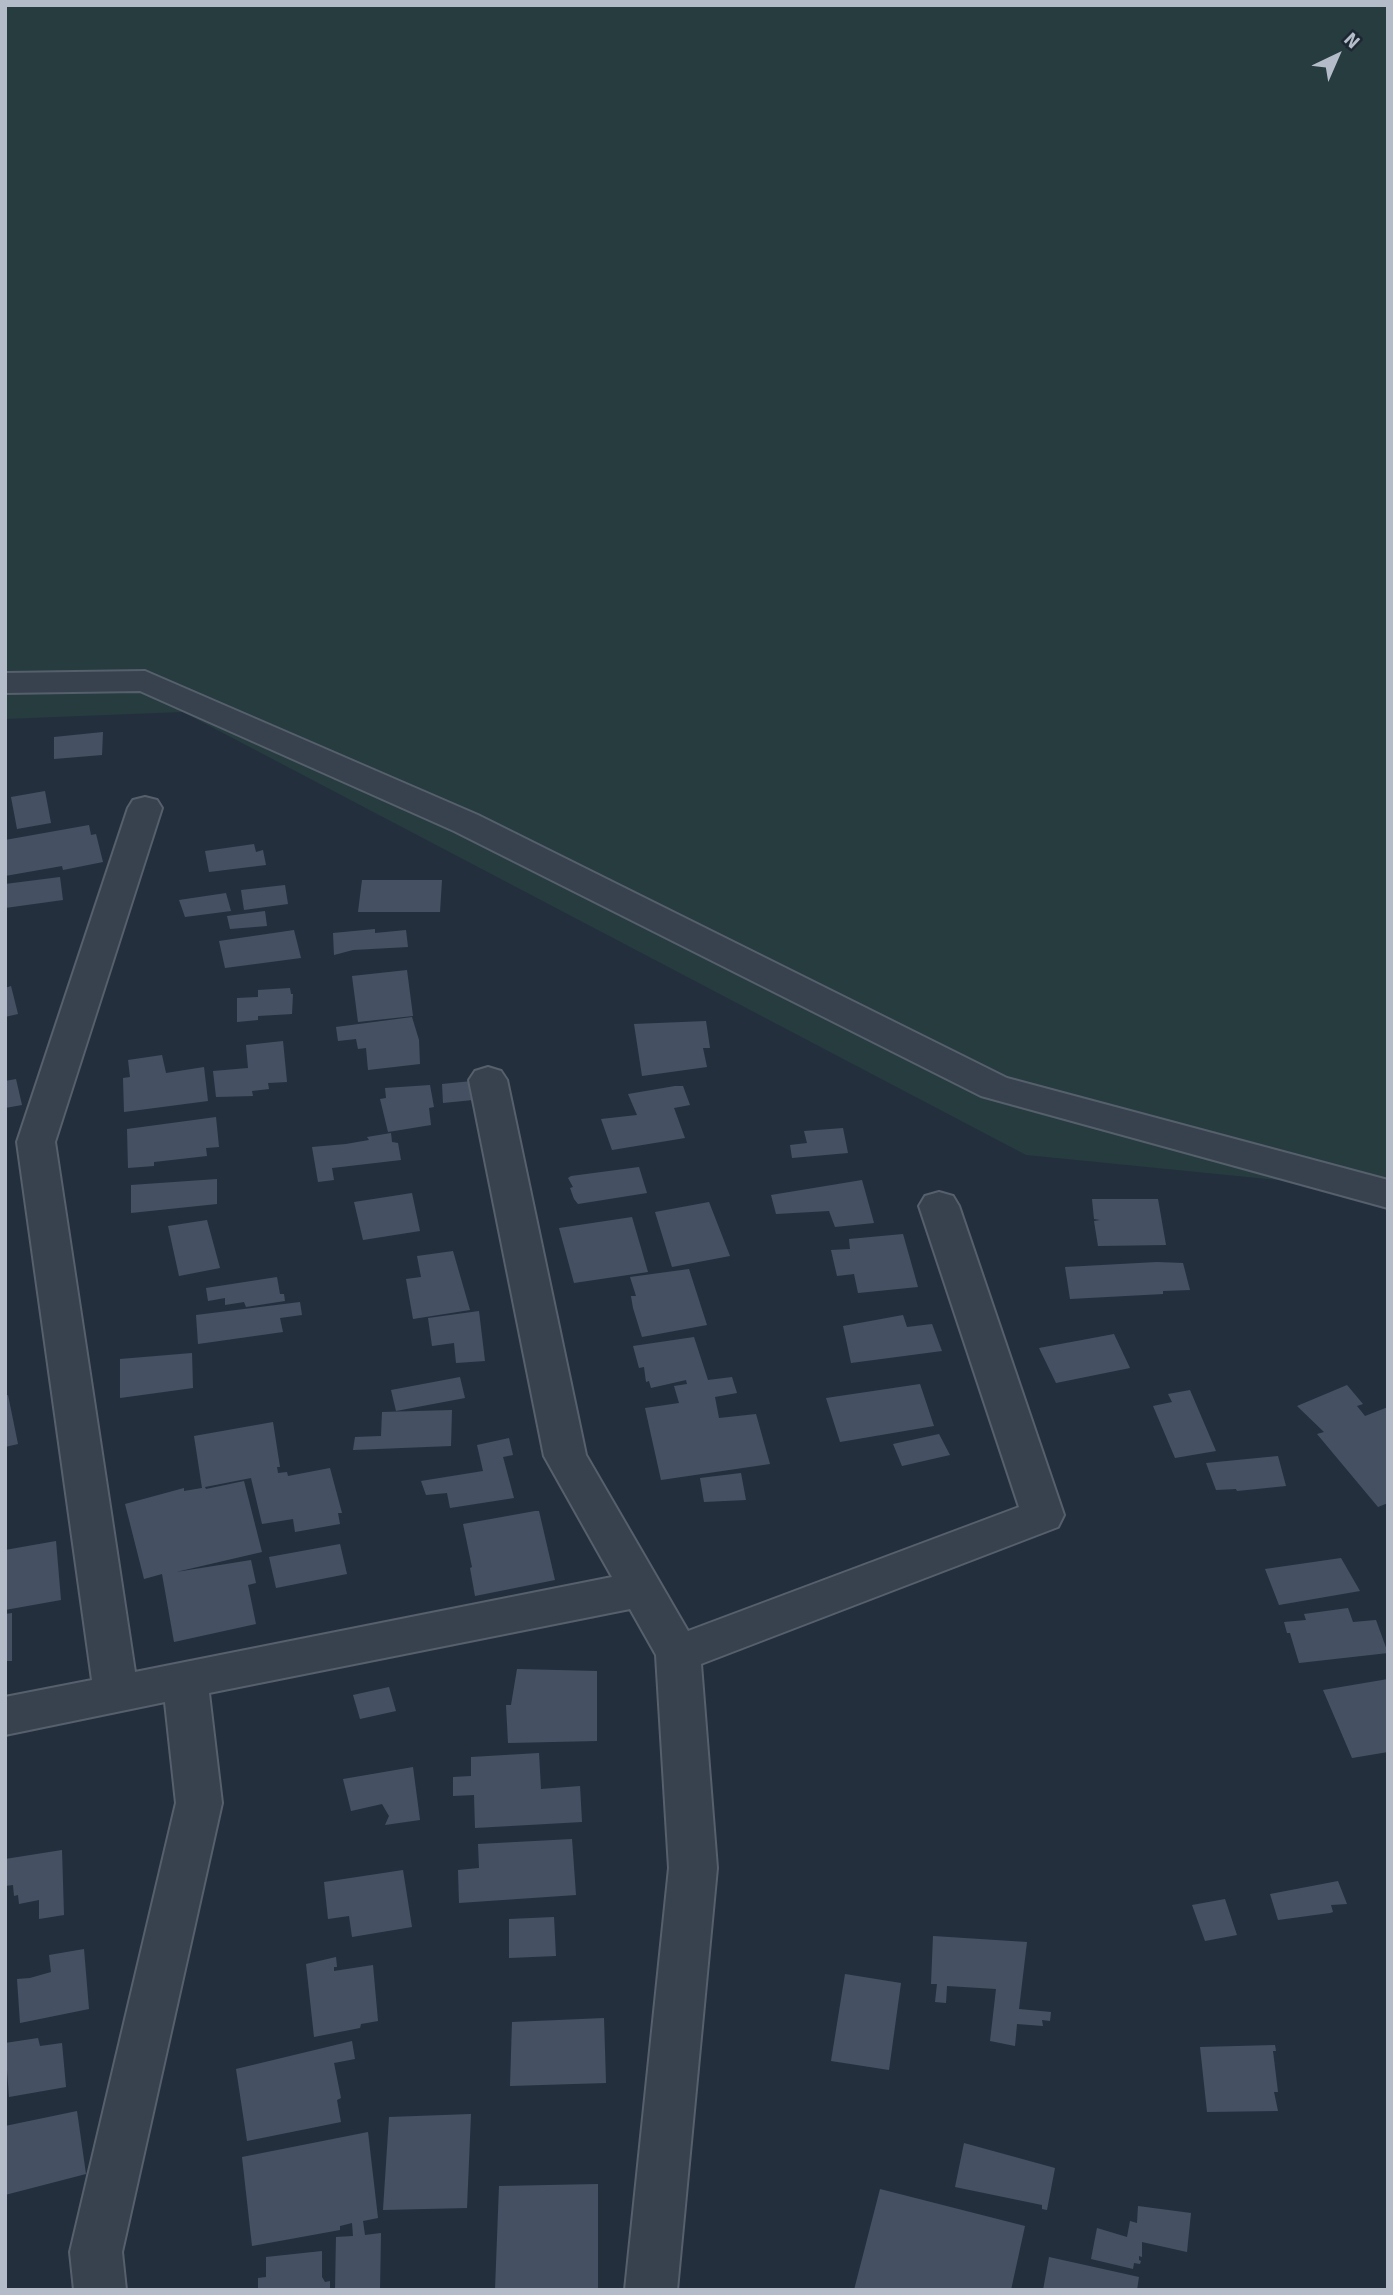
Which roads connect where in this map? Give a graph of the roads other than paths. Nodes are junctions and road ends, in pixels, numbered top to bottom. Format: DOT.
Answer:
graph roads {
  1 [pos="5,683"];
  2 [pos="145,808"];
  3 [pos="488,1080"];
  4 [pos="1388,1194"];
  5 [pos="939,1206"];
  6 [pos="641,1589"];
  7 [pos="678,1654"];
  8 [pos="185,1680"];
  9 [pos="116,1694"];
  10 [pos="5,1716"];
  11 [pos="100,2290"];
  12 [pos="651,2290"];
  1 -- 4 [label="street"];
  2 -- 9 [label="street"];
  3 -- 6 [label="street"];
  5 -- 7 [label="street"];
  6 -- 7 [label="street"];
  6 -- 8 [label="street"];
  7 -- 12 [label="street"];
  8 -- 9 [label="street"];
  8 -- 11 [label="street"];
  9 -- 10 [label="street"];
}
